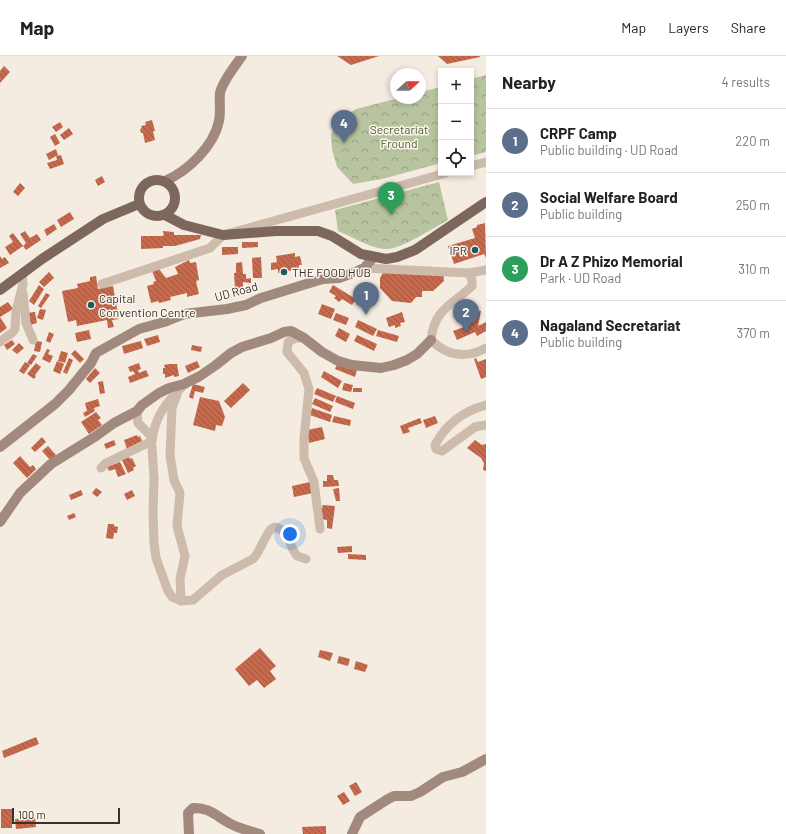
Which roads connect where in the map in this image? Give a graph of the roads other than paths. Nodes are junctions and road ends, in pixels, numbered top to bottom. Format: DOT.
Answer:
graph roads {
  1 [pos="242,56"];
  2 [pos="486,162"];
  3 [pos="474,165"];
  4 [pos="438,175"];
  5 [pos="165,181"];
  6 [pos="486,202"];
  7 [pos="139,204"];
  8 [pos="165,215"];
  9 [pos="223,235"];
  10 [pos="374,257"];
  11 [pos="364,268"];
  12 [pos="486,270"];
  13 [pos="469,273"];
  14 [pos="22,279"];
  15 [pos="102,284"];
  16 [pos="0,290"];
  17 [pos="304,338"];
  18 [pos="33,340"];
  19 [pos="431,340"];
  20 [pos="0,342"];
  21 [pos="486,348"];
  22 [pos="182,386"];
  23 [pos="486,405"];
  24 [pos="137,411"];
  25 [pos="486,424"];
  26 [pos="151,439"];
  27 [pos="0,447"];
  28 [pos="101,468"];
  29 [pos="0,522"];
  30 [pos="320,529"];
  31 [pos="306,559"];
  32 [pos="181,601"];
  33 [pos="486,759"];
  34 [pos="189,834"];
  35 [pos="260,834"];
  36 [pos="352,834"];
  1 -- 5 [label="main road"];
  2 -- 3 [label="street"];
  4 -- 9 [label="street"];
  5 -- 7 [label="main road"];
  5 -- 8 [label="main road"];
  6 -- 10 [label="main road"];
  7 -- 8 [label="main road"];
  7 -- 14 [label="main road"];
  8 -- 9 [label="main road"];
  9 -- 10 [label="main road"];
  9 -- 15 [label="street"];
  10 -- 11 [label="main road, UD Road"];
  11 -- 13 [label="street"];
  11 -- 27 [label="main road, UD Road"];
  12 -- 13 [label="street"];
  13 -- 19 [label="street"];
  14 -- 16 [label="main road"];
  14 -- 18 [label="street"];
  14 -- 20 [label="street"];
  17 -- 19 [label="main road"];
  17 -- 22 [label="main road"];
  17 -- 30 [label="street"];
  19 -- 21 [label="street"];
  22 -- 24 [label="main road"];
  22 -- 26 [label="street"];
  22 -- 32 [label="street"];
  23 -- 25 [label="street"];
  24 -- 26 [label="street"];
  24 -- 29 [label="main road"];
  26 -- 28 [label="street"];
  26 -- 32 [label="street"];
  31 -- 32 [label="street"];
  33 -- 36 [label="main road"];
  34 -- 35 [label="main road"];
}
